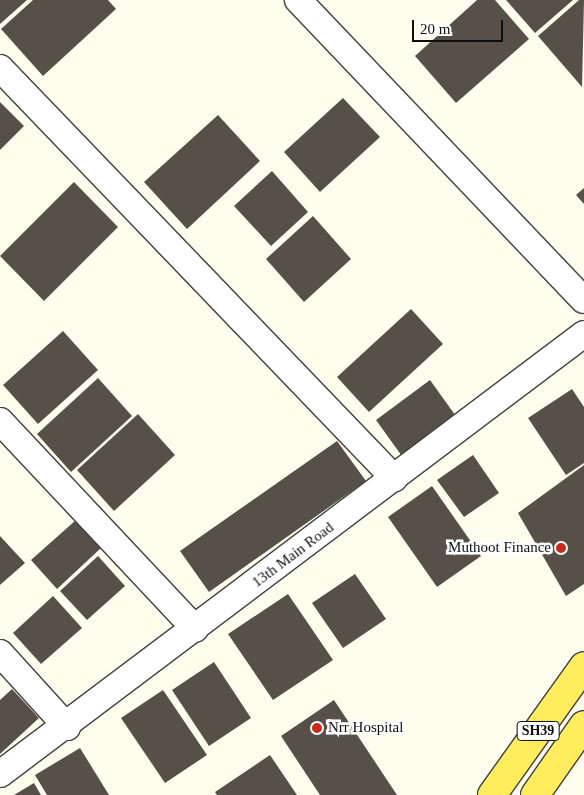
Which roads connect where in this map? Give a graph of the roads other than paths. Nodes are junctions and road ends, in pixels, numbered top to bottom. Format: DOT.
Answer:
graph roads {
  1 [pos="298,0"];
  2 [pos="0,68"];
  3 [pos="584,300"];
  4 [pos="584,334"];
  5 [pos="0,421"];
  6 [pos="394,478"];
  7 [pos="195,629"];
  8 [pos="0,653"];
  9 [pos="584,666"];
  10 [pos="584,725"];
  11 [pos="67,727"];
  12 [pos="0,774"];
  13 [pos="492,795"];
  14 [pos="534,795"];
  1 -- 3 [label="street"];
  2 -- 6 [label="street"];
  4 -- 6 [label="street, 13th Main Road"];
  5 -- 7 [label="street"];
  6 -- 7 [label="street, 13th Main Road"];
  7 -- 11 [label="street, 13th Main Road"];
  8 -- 11 [label="street"];
  9 -- 13 [label="main road, SH39"];
  10 -- 14 [label="main road"];
  11 -- 12 [label="street, 13th Main Road"];
}
